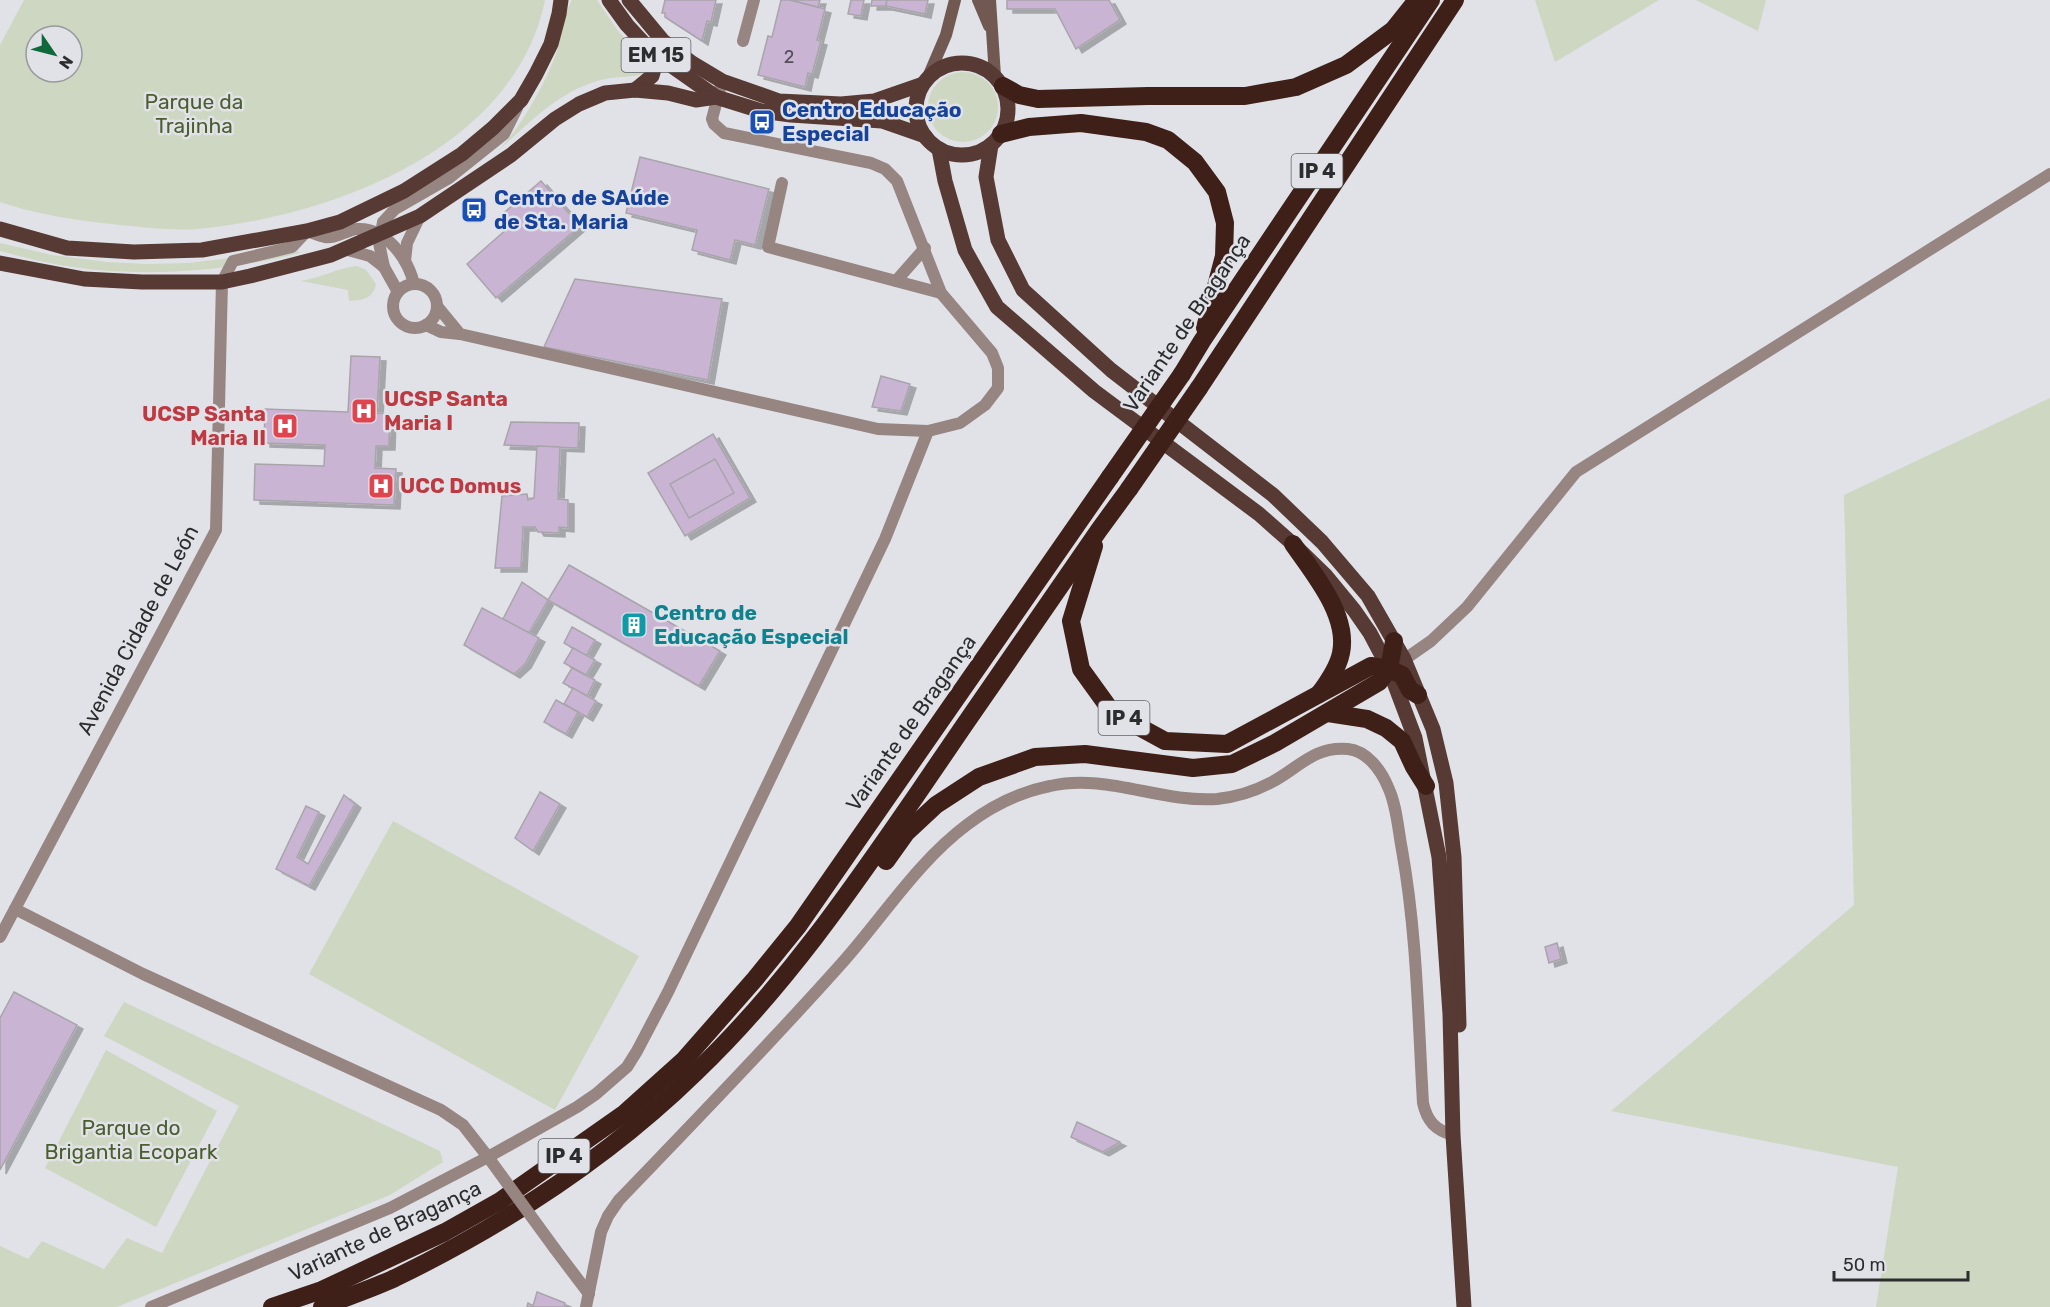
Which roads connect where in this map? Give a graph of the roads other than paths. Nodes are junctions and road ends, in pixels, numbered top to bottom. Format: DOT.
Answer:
graph roads {
  1 [pos="609,0"];
  2 [pos="629,0"];
  3 [pos="754,0"];
  4 [pos="955,0"];
  5 [pos="978,0"];
  6 [pos="990,0"];
  7 [pos="1417,0"];
  8 [pos="1431,0"];
  9 [pos="1455,0"];
  10 [pos="561,4"];
  11 [pos="991,29"];
  12 [pos="663,40"];
  13 [pos="743,41"];
  14 [pos="658,57"];
  15 [pos="722,81"];
  16 [pos="926,81"];
  17 [pos="999,81"];
  18 [pos="635,90"];
  19 [pos="716,97"];
  20 [pos="521,100"];
  21 [pos="925,136"];
  22 [pos="996,140"];
  23 [pos="939,149"];
  24 [pos="2050,174"];
  25 [pos="782,183"];
  26 [pos="420,216"];
  27 [pos="0,229"];
  28 [pos="307,231"];
  29 [pos="380,234"];
  30 [pos="924,248"];
  31 [pos="344,249"];
  32 [pos="405,261"];
  33 [pos="0,263"];
  34 [pos="384,267"];
  35 [pos="896,281"];
  36 [pos="222,282"];
  37 [pos="414,284"];
  38 [pos="398,292"];
  39 [pos="941,293"];
  40 [pos="436,306"];
  41 [pos="426,325"];
  42 [pos="456,331"];
  43 [pos="1202,341"];
  44 [pos="928,431"];
  45 [pos="1099,530"];
  46 [pos="1293,544"];
  47 [pos="1394,641"];
  48 [pos="1397,664"];
  49 [pos="1418,695"];
  50 [pos="1317,696"];
  51 [pos="1328,713"];
  52 [pos="1426,786"];
  53 [pos="868,866"];
  54 [pos="15,909"];
  55 [pos="0,937"];
  56 [pos="1453,1135"];
  57 [pos="489,1157"];
  58 [pos="589,1294"];
  59 [pos="151,1307"];
  60 [pos="272,1307"];
  61 [pos="322,1307"];
  62 [pos="586,1307"];
  63 [pos="1464,1307"];
  1 -- 14 [label="main road, EM 15"];
  2 -- 12 [label="main road, EM 15"];
  3 -- 13 [label="street"];
  4 -- 16 [label="street"];
  5 -- 11 [label="street"];
  6 -- 11 [label="street"];
  7 -- 17 [label="highway"];
  8 -- 43 [label="highway, Variante de Bragança / IP 4"];
  9 -- 45 [label="highway, Variante de Bragança / IP 4, bridge"];
  10 -- 20 [label="main road"];
  11 -- 17 [label="street"];
  12 -- 14 [label="main road"];
  12 -- 15 [label="main road, EM 15"];
  14 -- 18 [label="main road"];
  14 -- 19 [label="main road, EM 15"];
  15 -- 16 [label="main road, EM 15"];
  15 -- 19 [label="street"];
  16 -- 17 [label="main road, EM 15"];
  16 -- 21 [label="main road, EM 15"];
  17 -- 22 [label="main road"];
  18 -- 19 [label="main road"];
  18 -- 26 [label="main road"];
  19 -- 21 [label="main road, EM 15"];
  19 -- 30 [label="street"];
  20 -- 28 [label="main road"];
  20 -- 29 [label="street"];
  21 -- 23 [label="main road, EM 15"];
  22 -- 23 [label="main road"];
  22 -- 43 [label="highway"];
  22 -- 47 [label="main road"];
  23 -- 46 [label="main road"];
  24 -- 48 [label="street"];
  25 -- 35 [label="street"];
  26 -- 29 [label="main road"];
  26 -- 32 [label="street"];
  27 -- 28 [label="main road"];
  28 -- 29 [label="street"];
  28 -- 36 [label="street"];
  29 -- 31 [label="main road"];
  29 -- 32 [label="street"];
  29 -- 34 [label="street"];
  30 -- 35 [label="street"];
  30 -- 39 [label="street"];
  31 -- 34 [label="street"];
  31 -- 36 [label="main road"];
  32 -- 37 [label="street"];
  33 -- 36 [label="main road"];
  34 -- 38 [label="street"];
  35 -- 39 [label="street"];
  36 -- 54 [label="street, Avenida Cidade de León"];
  37 -- 38 [label="street"];
  37 -- 40 [label="street"];
  38 -- 41 [label="street"];
  39 -- 44 [label="street"];
  40 -- 41 [label="street"];
  40 -- 42 [label="street"];
  41 -- 42 [label="street"];
  42 -- 44 [label="street"];
  43 -- 60 [label="highway, Variante de Bragança / IP 4, bridge"];
  44 -- 57 [label="street"];
  45 -- 50 [label="highway, IP 4"];
  45 -- 53 [label="highway, Variante de Bragança / IP 4"];
  46 -- 48 [label="main road"];
  46 -- 50 [label="highway, IP 4"];
  47 -- 48 [label="highway"];
  48 -- 49 [label="highway"];
  48 -- 50 [label="highway, IP 4"];
  48 -- 51 [label="highway"];
  48 -- 52 [label="main road"];
  49 -- 56 [label="main road"];
  51 -- 52 [label="highway"];
  51 -- 53 [label="highway"];
  52 -- 56 [label="main road"];
  53 -- 61 [label="highway, Variante de Bragança / IP 4"];
  54 -- 55 [label="street, Avenida Cidade de León"];
  54 -- 57 [label="street"];
  56 -- 58 [label="street"];
  56 -- 63 [label="main road"];
  57 -- 58 [label="street, bridge"];
  57 -- 59 [label="street"];
  58 -- 62 [label="street"];
}
